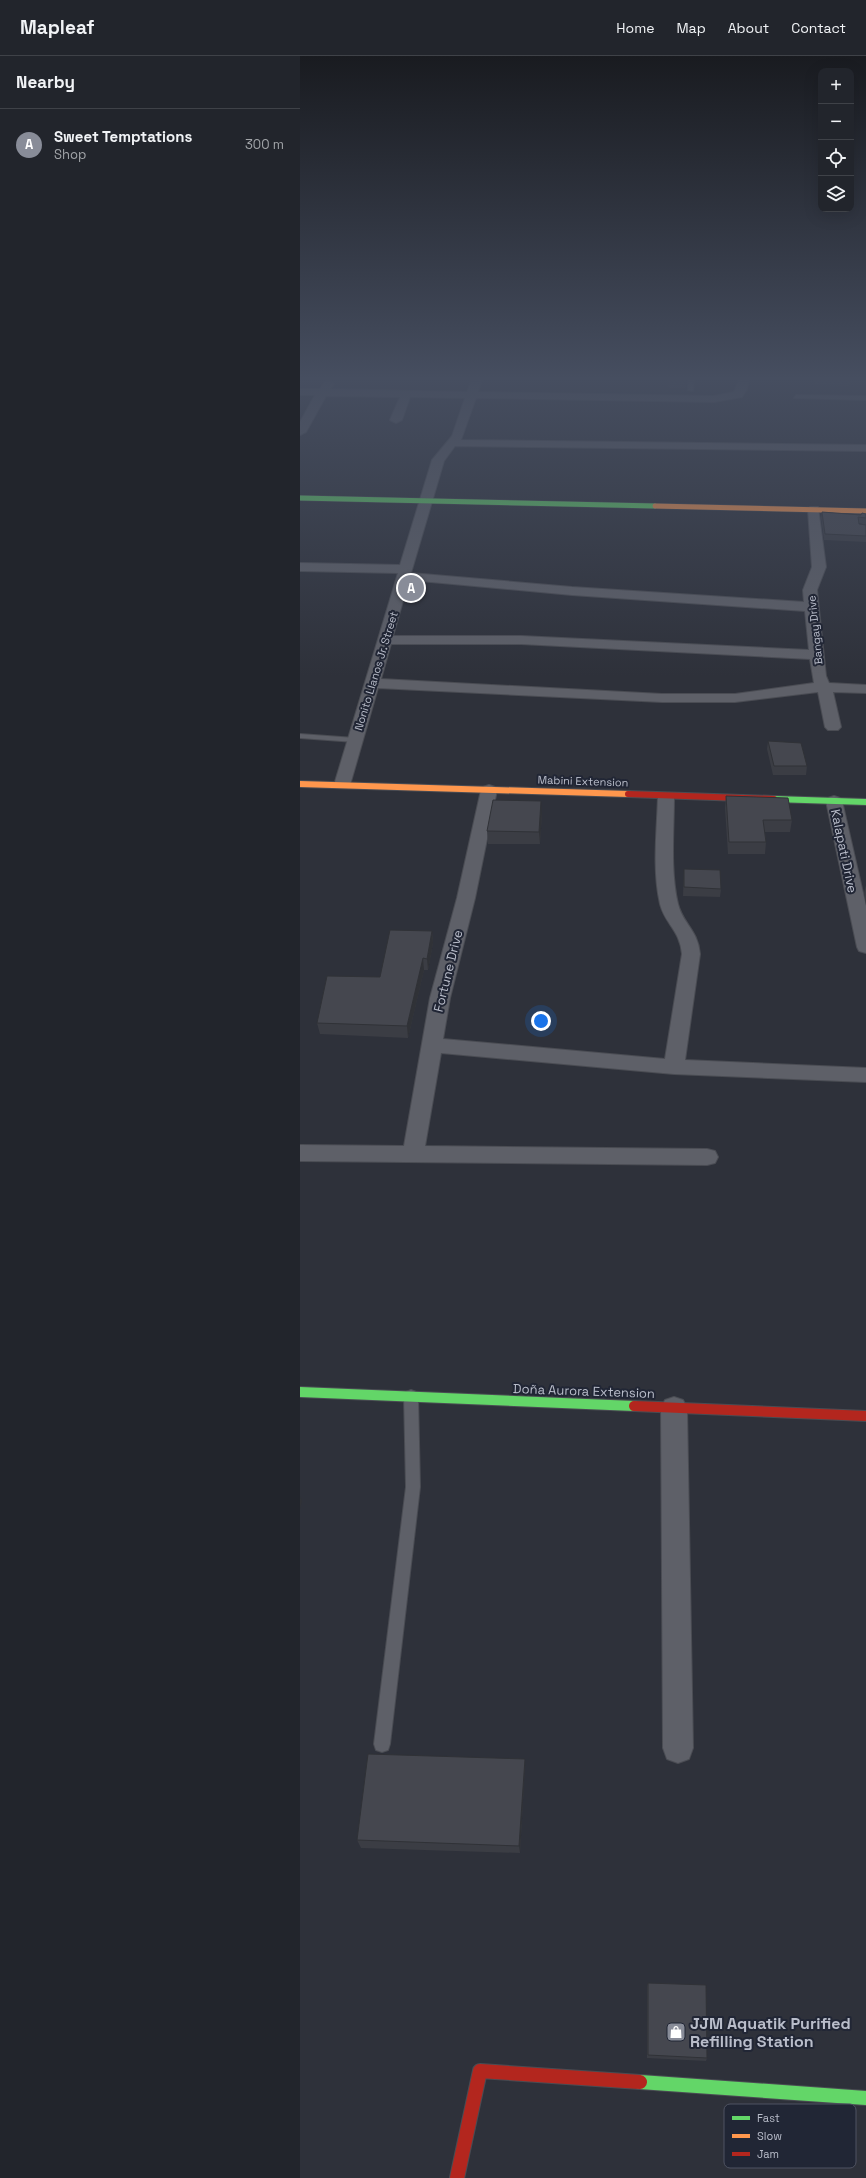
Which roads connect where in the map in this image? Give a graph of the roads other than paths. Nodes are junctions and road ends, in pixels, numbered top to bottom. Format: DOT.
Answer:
graph roads {
  1 [pos="433,478"];
  2 [pos="300,498"];
  3 [pos="427,500"];
  4 [pos="814,510"];
  5 [pos="866,511"];
  6 [pos="300,566"];
  7 [pos="405,573"];
  8 [pos="812,607"];
  9 [pos="385,640"];
  10 [pos="817,655"];
  11 [pos="372,683"];
  12 [pos="824,686"];
  13 [pos="866,689"];
  14 [pos="833,727"];
  15 [pos="300,736"];
  16 [pos="355,740"];
  17 [pos="300,784"];
  18 [pos="342,785"];
  19 [pos="489,790"];
  20 [pos="666,796"];
  21 [pos="834,801"];
  22 [pos="866,802"];
  23 [pos="866,947"];
  24 [pos="431,1045"];
  25 [pos="674,1067"];
  26 [pos="866,1075"];
  27 [pos="300,1153"];
  28 [pos="413,1154"];
  29 [pos="708,1157"];
  30 [pos="300,1392"];
  31 [pos="411,1396"];
  32 [pos="674,1408"];
  33 [pos="866,1416"];
  34 [pos="382,1744"];
  35 [pos="678,1748"];
  36 [pos="866,2098"];
  37 [pos="457,2178"];
  1 -- 3 [label="street, Nonito Llanos Jr. Street"];
  2 -- 3 [label="street"];
  3 -- 4 [label="street"];
  3 -- 7 [label="street, Nonito Llanos Jr. Street"];
  4 -- 5 [label="street"];
  4 -- 8 [label="street, Bangay Drive"];
  6 -- 7 [label="street"];
  7 -- 8 [label="street"];
  7 -- 9 [label="street, Nonito Llanos Jr. Street"];
  8 -- 10 [label="street, Bangay Drive"];
  9 -- 10 [label="street"];
  9 -- 11 [label="street, Nonito Llanos Jr. Street"];
  10 -- 12 [label="street, Bangay Drive"];
  11 -- 12 [label="street"];
  11 -- 16 [label="street, Nonito Llanos Jr. Street"];
  12 -- 13 [label="street"];
  12 -- 14 [label="street, Bangay Drive"];
  15 -- 16 [label="lane"];
  16 -- 18 [label="street, Nonito Llanos Jr. Street"];
  17 -- 18 [label="street, Mabini Extension"];
  18 -- 19 [label="street, Mabini Extension"];
  19 -- 20 [label="street, Mabini Extension"];
  19 -- 24 [label="street, Fortune Drive"];
  20 -- 21 [label="street, Mabini Extension"];
  20 -- 25 [label="street"];
  21 -- 22 [label="street, Mabini Extension"];
  21 -- 23 [label="street, Kalapati Drive"];
  24 -- 25 [label="street"];
  24 -- 28 [label="street, Fortune Drive"];
  25 -- 26 [label="street"];
  27 -- 28 [label="street"];
  28 -- 29 [label="street"];
  30 -- 31 [label="street, Doña Aurora Extension"];
  31 -- 32 [label="street, Doña Aurora Extension"];
  31 -- 34 [label="lane"];
  32 -- 33 [label="street, Doña Aurora Extension"];
  32 -- 35 [label="street"];
  36 -- 37 [label="street"];
}
